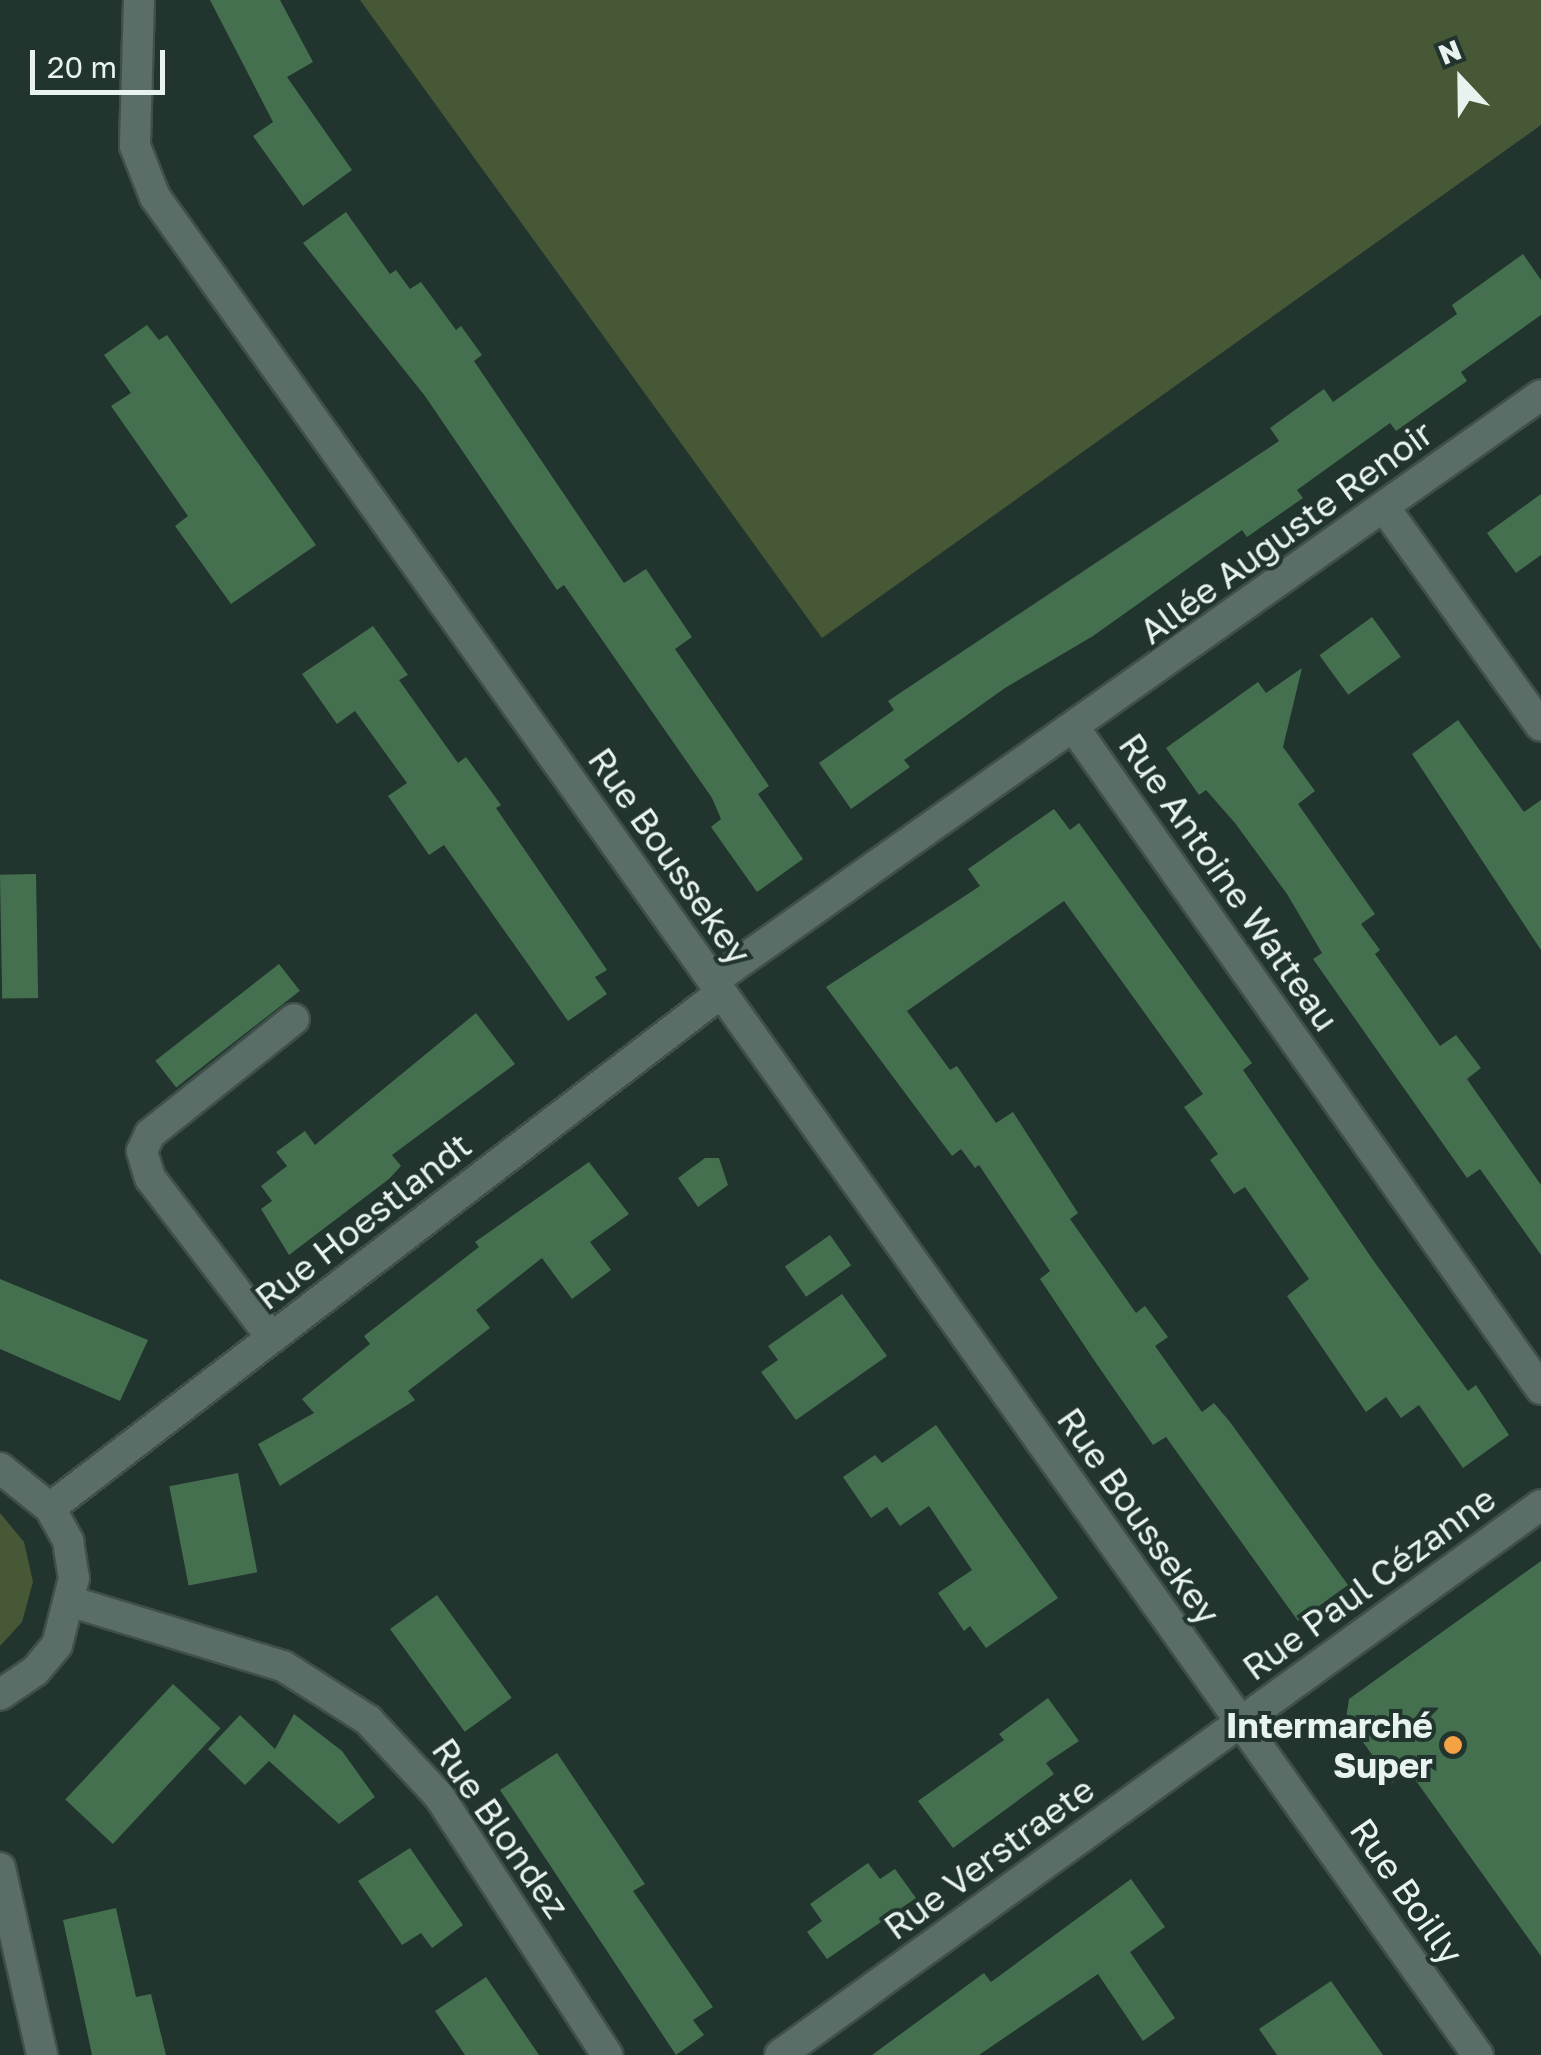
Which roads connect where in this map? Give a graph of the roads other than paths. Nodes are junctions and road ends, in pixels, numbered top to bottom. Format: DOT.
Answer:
graph roads {
  1 [pos="139,0"];
  2 [pos="1541,396"];
  3 [pos="1384,508"];
  4 [pos="1541,726"];
  5 [pos="1075,729"];
  6 [pos="717,987"];
  7 [pos="294,1018"];
  8 [pos="272,1338"];
  9 [pos="1541,1389"];
  10 [pos="0,1468"];
  11 [pos="1541,1506"];
  12 [pos="50,1508"];
  13 [pos="72,1602"];
  14 [pos="0,1695"];
  15 [pos="1241,1722"];
  16 [pos="0,1868"];
  17 [pos="42,2055"];
  18 [pos="608,2055"];
  19 [pos="780,2055"];
  20 [pos="1478,2055"];
  1 -- 6 [label="street, Rue Boussekey"];
  2 -- 3 [label="street, Allée Auguste Renoir"];
  3 -- 4 [label="street"];
  3 -- 5 [label="street, Allée Auguste Renoir"];
  5 -- 6 [label="street, Rue Antoine Watteau"];
  5 -- 9 [label="street, Rue Antoine Watteau"];
  6 -- 8 [label="street, Rue Hoestlandt"];
  6 -- 15 [label="street, Rue Boussekey"];
  7 -- 8 [label="street"];
  8 -- 12 [label="street, Rue Hoestlandt"];
  10 -- 12 [label="street"];
  11 -- 15 [label="street, Rue Paul Cézanne"];
  12 -- 13 [label="street"];
  13 -- 14 [label="street"];
  13 -- 18 [label="street, Rue Blondez"];
  15 -- 19 [label="street, Rue Verstraete"];
  15 -- 20 [label="street, Rue Boilly"];
  16 -- 17 [label="street"];
}
